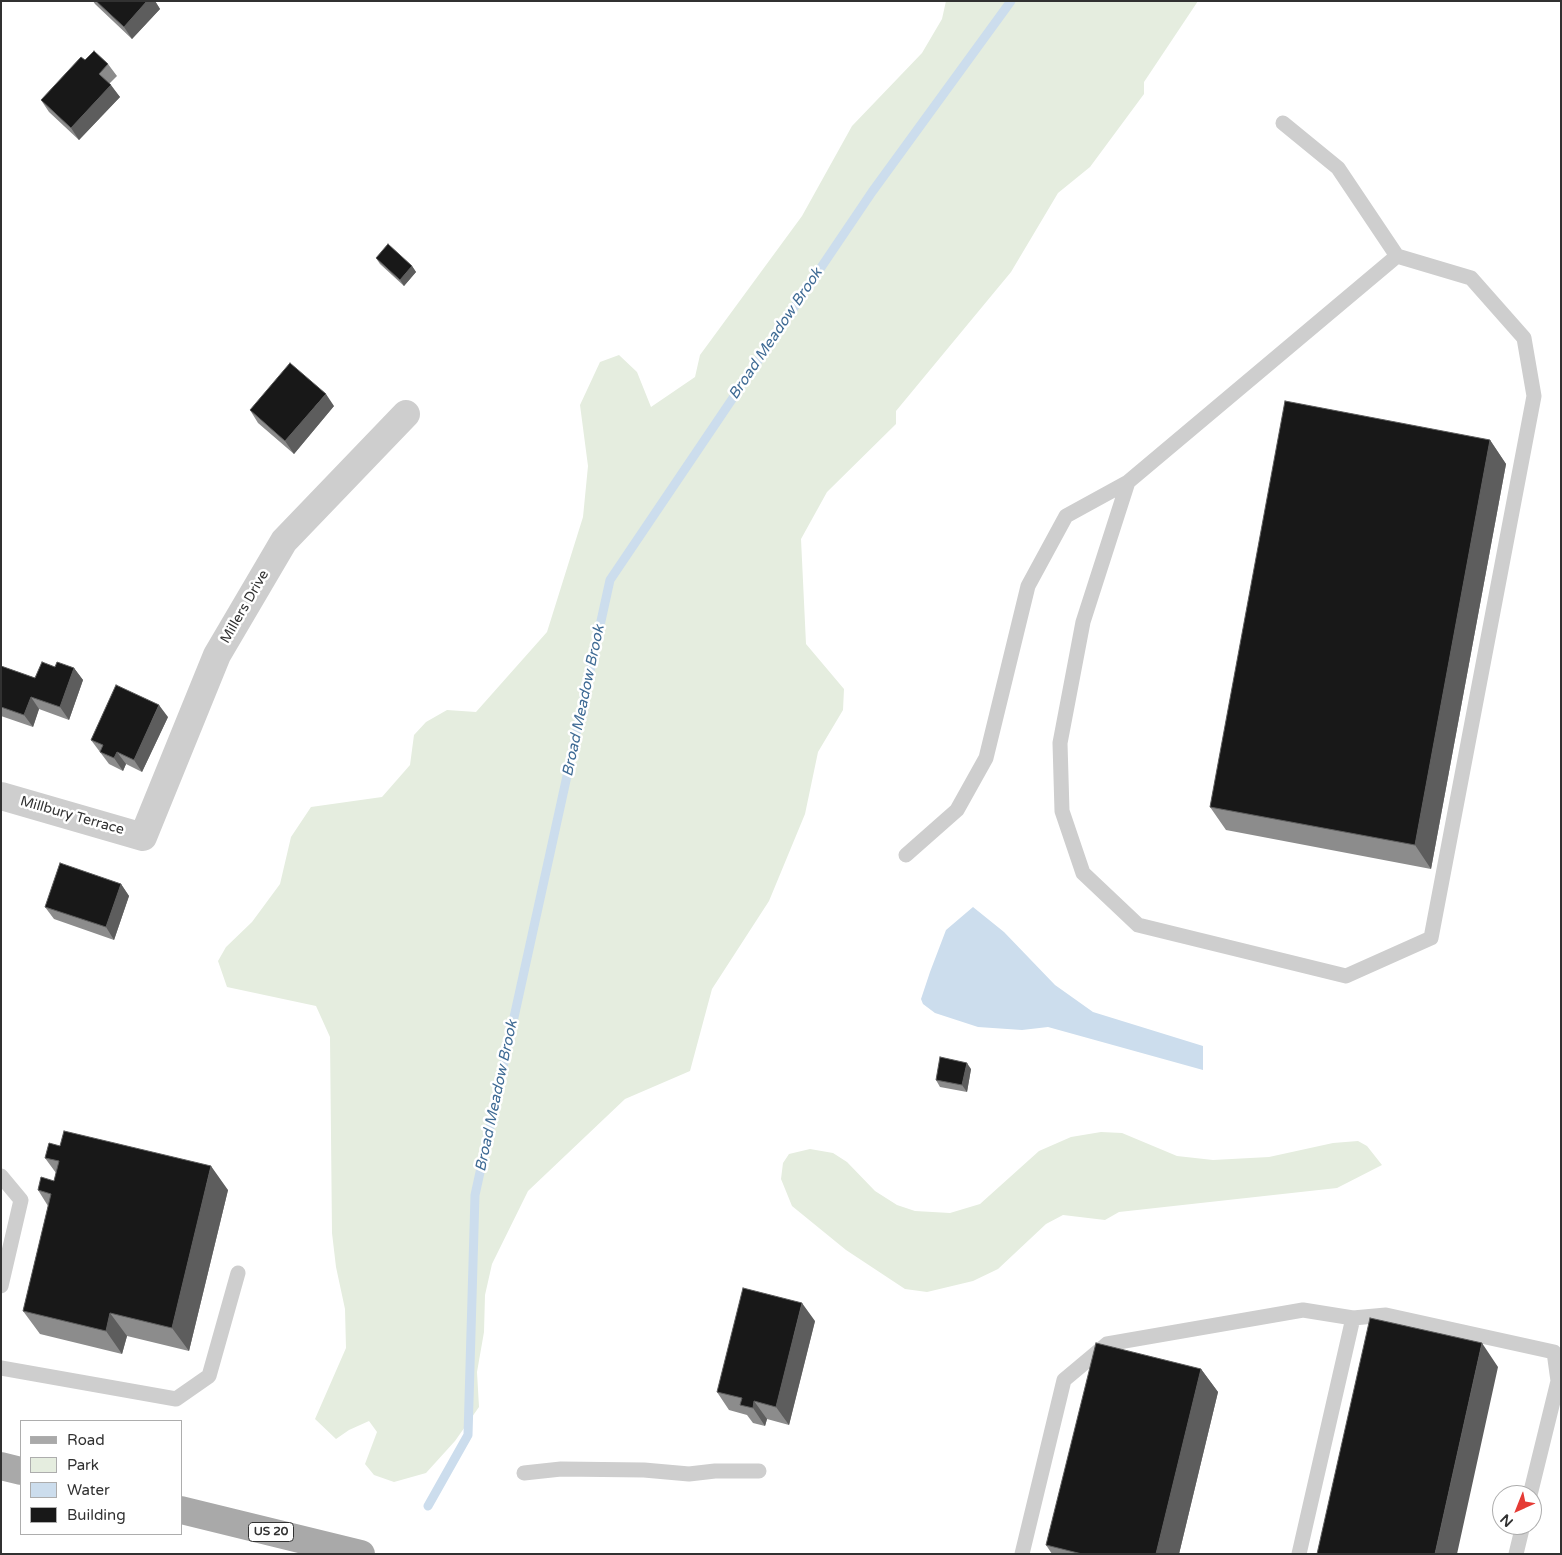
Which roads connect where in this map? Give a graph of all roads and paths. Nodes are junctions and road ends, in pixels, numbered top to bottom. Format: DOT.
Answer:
graph roads {
  1 [pos="1283,123"];
  2 [pos="1397,256"];
  3 [pos="406,414"];
  4 [pos="1128,482"];
  5 [pos="1,796"];
  6 [pos="142,837"];
  7 [pos="906,855"];
  8 [pos="1,1176"];
  9 [pos="238,1273"];
  10 [pos="1,1286"];
  11 [pos="1353,1318"];
  12 [pos="1,1368"];
  13 [pos="1,1466"];
  14 [pos="20,1471"];
  15 [pos="759,1472"];
  16 [pos="524,1474"];
  17 [pos="1532,1485"];
  18 [pos="182,1510"];
  19 [pos="1521,1535"];
  20 [pos="361,1554"];
  21 [pos="1022,1554"];
  22 [pos="1299,1554"];
  23 [pos="1516,1554"];
  1 -- 2 [label="lane"];
  2 -- 4 [label="lane"];
  2 -- 4 [label="lane"];
  3 -- 6 [label="street, Millers Drive"];
  4 -- 7 [label="lane"];
  5 -- 6 [label="street, Millbury Terrace"];
  8 -- 10 [label="lane"];
  9 -- 12 [label="lane"];
  11 -- 17 [label="lane"];
  11 -- 21 [label="lane"];
  11 -- 22 [label="lane"];
  13 -- 14 [label="main road"];
  15 -- 16 [label="lane"];
  18 -- 20 [label="main road, US 20"];
  19 -- 23 [label="lane"];
}
